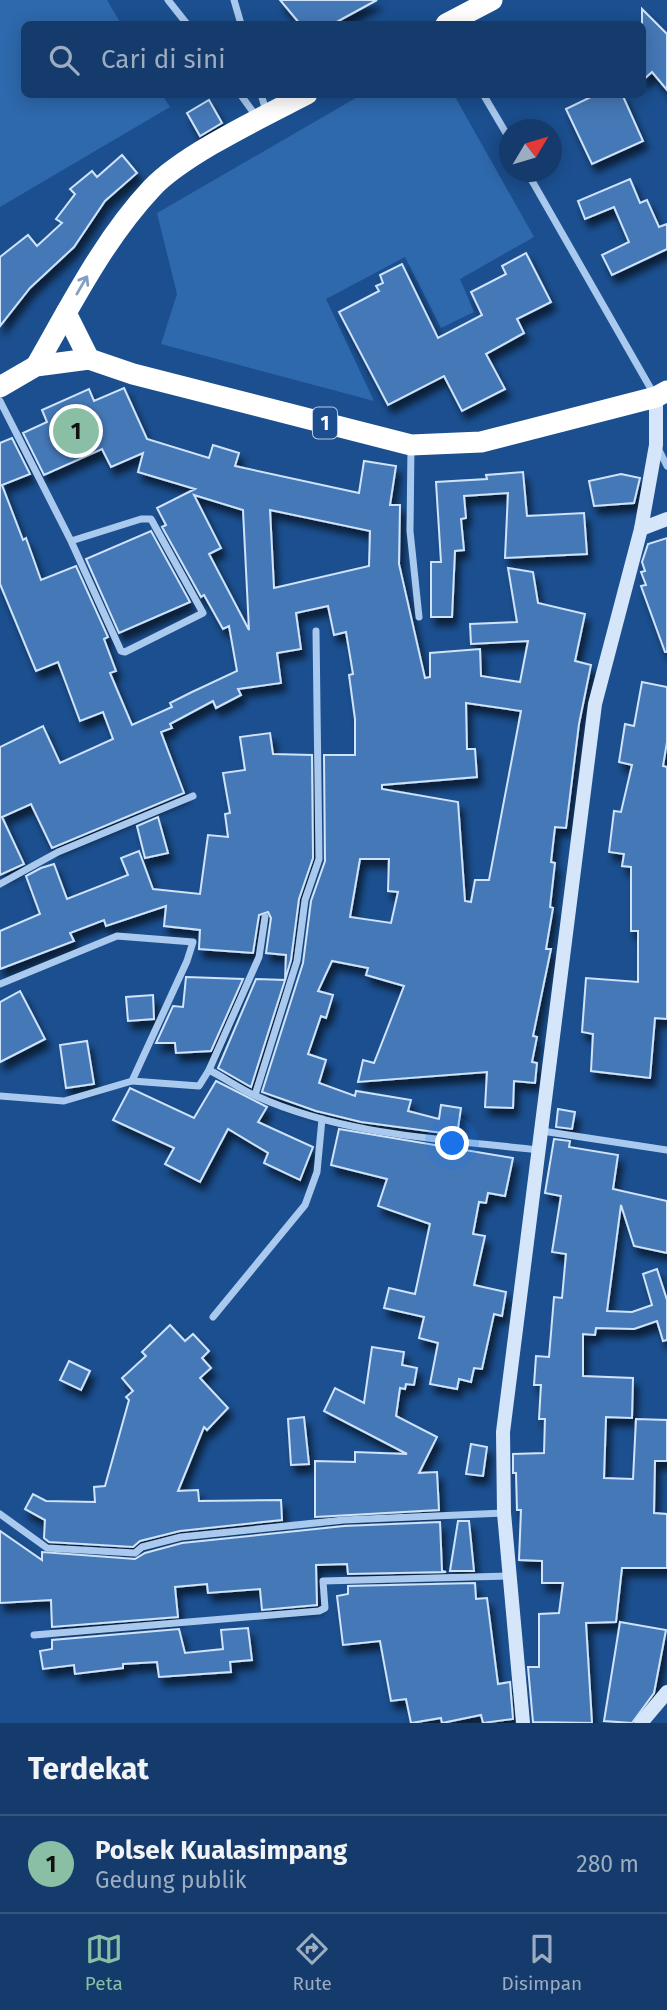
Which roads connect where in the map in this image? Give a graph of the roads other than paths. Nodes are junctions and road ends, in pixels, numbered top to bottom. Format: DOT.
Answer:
graph roads {
  1 [pos="168,0"];
  2 [pos="234,0"];
  3 [pos="492,0"];
  4 [pos="185,21"];
  5 [pos="240,21"];
  6 [pos="452,21"];
  7 [pos="246,98"];
  8 [pos="295,98"];
  9 [pos="486,98"];
  10 [pos="262,109"];
  11 [pos="499,122"];
  12 [pos="533,182"];
  13 [pos="66,313"];
  14 [pos="89,359"];
  15 [pos="36,366"];
  16 [pos="0,387"];
  17 [pos="661,394"];
  18 [pos="0,401"];
  19 [pos="411,444"];
  20 [pos="656,445"];
  21 [pos="667,466"];
  22 [pos="667,519"];
  23 [pos="641,529"];
  24 [pos="71,541"];
  25 [pos="419,617"];
  26 [pos="316,631"];
  27 [pos="194,796"];
  28 [pos="0,884"];
  29 [pos="265,917"];
  30 [pos="0,984"];
  31 [pos="209,1070"];
  32 [pos="132,1081"];
  33 [pos="0,1096"];
  34 [pos="255,1096"];
  35 [pos="322,1119"];
  36 [pos="541,1131"];
  37 [pos="539,1150"];
  38 [pos="667,1150"];
  39 [pos="214,1317"];
  40 [pos="504,1513"];
  41 [pos="0,1514"];
  42 [pos="509,1576"];
  43 [pos="34,1635"];
  44 [pos="667,1692"];
  45 [pos="523,1723"];
  46 [pos="641,1723"];
  1 -- 4 [label="street"];
  2 -- 5 [label="street"];
  3 -- 6 [label="highway"];
  7 -- 10 [label="street"];
  8 -- 10 [label="highway"];
  9 -- 11 [label="street"];
  13 -- 10 [label="highway, one-way"];
  12 -- 17 [label="street"];
  13 -- 14 [label="highway"];
  13 -- 15 [label="highway"];
  14 -- 15 [label="highway, 1"];
  14 -- 19 [label="highway, 1"];
  15 -- 16 [label="highway, 1"];
  17 -- 19 [label="highway, 1"];
  17 -- 20 [label="street"];
  18 -- 24 [label="street"];
  19 -- 25 [label="street"];
  20 -- 21 [label="street"];
  20 -- 23 [label="street"];
  22 -- 23 [label="street"];
  23 -- 36 [label="street"];
  24 -- 24 [label="street"];
  26 -- 34 [label="street"];
  27 -- 28 [label="street"];
  29 -- 31 [label="street"];
  30 -- 32 [label="street"];
  31 -- 32 [label="street"];
  31 -- 34 [label="street"];
  32 -- 33 [label="street"];
  34 -- 35 [label="street"];
  35 -- 37 [label="street"];
  35 -- 39 [label="street"];
  36 -- 37 [label="street"];
  36 -- 38 [label="street"];
  37 -- 40 [label="street"];
  40 -- 41 [label="street"];
  40 -- 42 [label="street"];
  42 -- 43 [label="street"];
  42 -- 45 [label="street"];
  44 -- 46 [label="street"];
}
